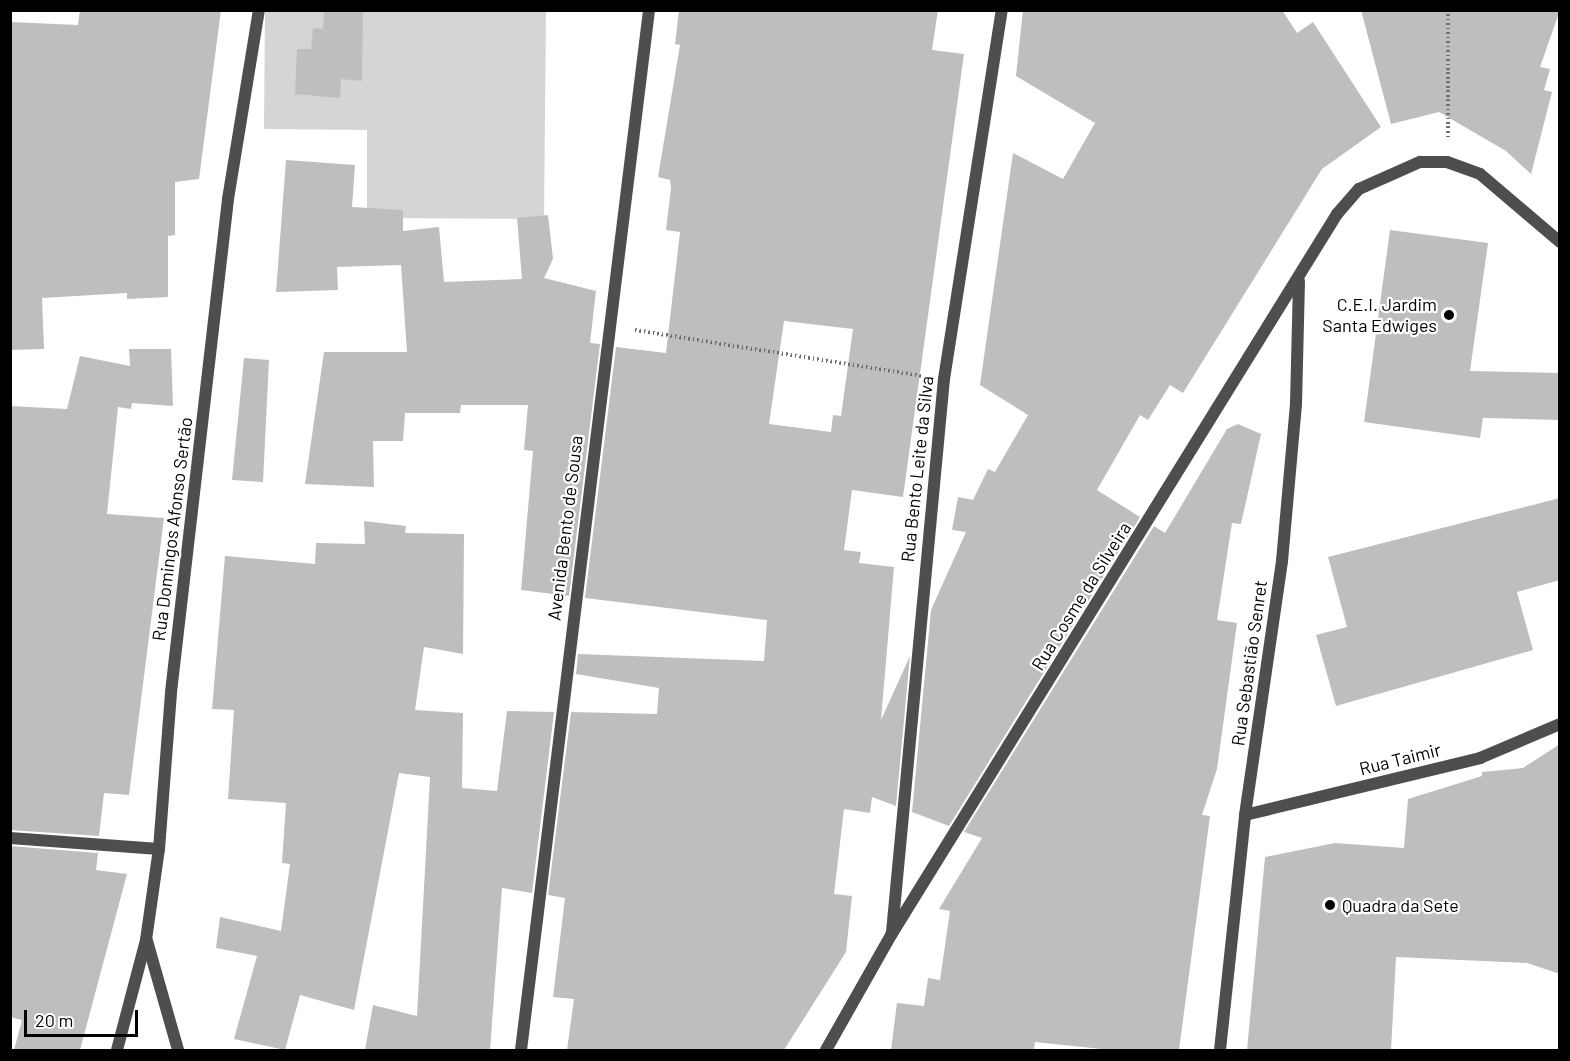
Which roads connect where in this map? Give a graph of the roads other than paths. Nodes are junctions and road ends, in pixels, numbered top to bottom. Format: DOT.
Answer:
graph roads {
  1 [pos="259,10"];
  2 [pos="649,10"];
  3 [pos="1002,10"];
  4 [pos="1560,242"];
  5 [pos="1299,280"];
  6 [pos="1560,724"];
  7 [pos="1245,815"];
  8 [pos="10,838"];
  9 [pos="159,849"];
  10 [pos="891,935"];
  11 [pos="146,940"];
  12 [pos="117,1050"];
  13 [pos="178,1050"];
  14 [pos="521,1050"];
  15 [pos="826,1050"];
  16 [pos="1220,1050"];
  1 -- 9 [label="street, Rua Domingos Afonso Sertão"];
  2 -- 14 [label="street, Avenida Bento de Sousa"];
  3 -- 10 [label="street, Rua Bento Leite da Silva"];
  4 -- 5 [label="street, Rua Cosme da Silveira"];
  5 -- 7 [label="street, Rua Sebastião Senret"];
  5 -- 10 [label="street, Rua Cosme da Silveira"];
  6 -- 7 [label="street, Rua Taimir"];
  7 -- 16 [label="street, Rua Sebastião Senret"];
  8 -- 9 [label="street"];
  9 -- 11 [label="street, Rua Domingos Afonso Sertão"];
  10 -- 15 [label="street, Rua Cosme da Silveira"];
  11 -- 12 [label="street, Rua Domingos Afonso Sertão"];
  11 -- 13 [label="street"];
}
